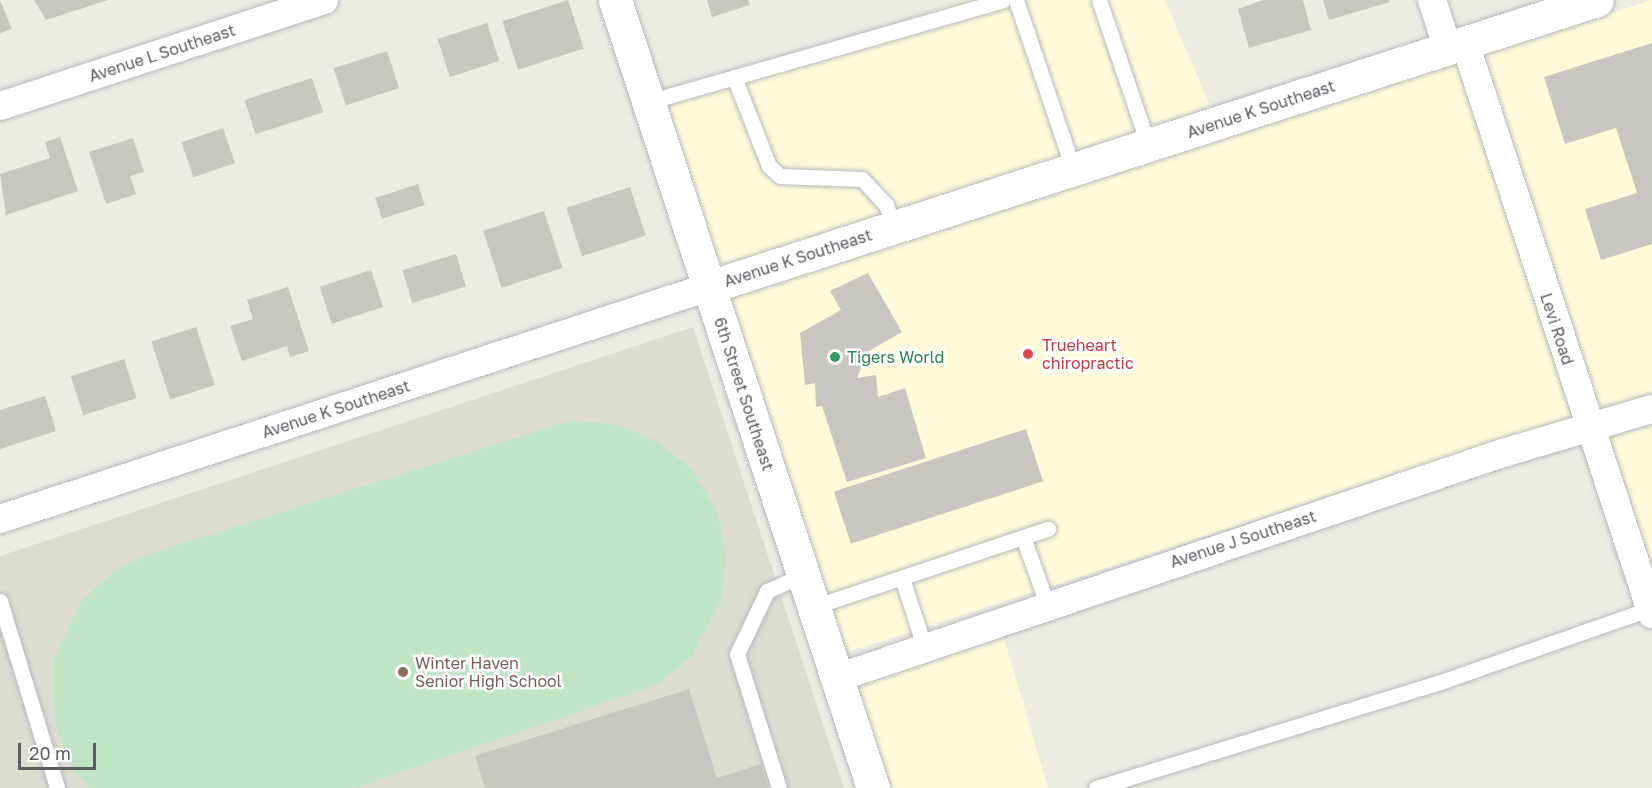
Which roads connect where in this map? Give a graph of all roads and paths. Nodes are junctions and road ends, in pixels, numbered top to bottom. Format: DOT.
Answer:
graph roads {
  1 [pos="324,0"];
  2 [pos="615,0"];
  3 [pos="1003,0"];
  4 [pos="1016,0"];
  5 [pos="1099,0"];
  6 [pos="1432,0"];
  7 [pos="1597,0"];
  8 [pos="1457,46"];
  9 [pos="734,77"];
  10 [pos="648,102"];
  11 [pos="0,106"];
  12 [pos="1148,144"];
  13 [pos="1073,168"];
  14 [pos="894,227"];
  15 [pos="709,288"];
  16 [pos="1652,409"];
  17 [pos="1589,427"];
  18 [pos="0,519"];
  19 [pos="1048,529"];
  20 [pos="1023,537"];
  21 [pos="803,575"];
  22 [pos="902,578"];
  23 [pos="0,601"];
  24 [pos="1047,604"];
  25 [pos="813,607"];
  26 [pos="1651,610"];
  27 [pos="924,646"];
  28 [pos="837,678"];
  29 [pos="57,788"];
  30 [pos="779,788"];
  31 [pos="873,788"];
  32 [pos="1096,788"];
  1 -- 11 [label="street, Avenue L Southeast"];
  2 -- 10 [label="street, 6th Street Southeast"];
  3 -- 9 [label="lane"];
  4 -- 13 [label="lane"];
  5 -- 12 [label="lane"];
  6 -- 8 [label="street, Levi Road"];
  7 -- 8 [label="street, Avenue K Southeast"];
  8 -- 12 [label="street, Avenue K Southeast"];
  8 -- 17 [label="street, Levi Road"];
  9 -- 10 [label="lane"];
  9 -- 14 [label="lane"];
  10 -- 15 [label="street, 6th Street Southeast"];
  12 -- 13 [label="street, Avenue K Southeast"];
  13 -- 14 [label="street, Avenue K Southeast"];
  14 -- 15 [label="street, Avenue K Southeast"];
  15 -- 18 [label="street, Avenue K Southeast"];
  15 -- 21 [label="street, 6th Street Southeast"];
  16 -- 17 [label="street, Avenue J Southeast"];
  17 -- 24 [label="street, Avenue J Southeast"];
  17 -- 26 [label="street, Levi Road"];
  19 -- 20 [label="lane"];
  20 -- 22 [label="lane"];
  20 -- 24 [label="lane"];
  21 -- 25 [label="street, 6th Street Southeast"];
  21 -- 30 [label="lane"];
  22 -- 25 [label="lane"];
  22 -- 27 [label="lane"];
  23 -- 29 [label="lane"];
  24 -- 27 [label="street, Avenue J Southeast"];
  25 -- 28 [label="street, 6th Street Southeast"];
  26 -- 32 [label="lane"];
  27 -- 28 [label="street, Avenue J Southeast"];
  28 -- 31 [label="street, 6th Street Southeast"];
}
